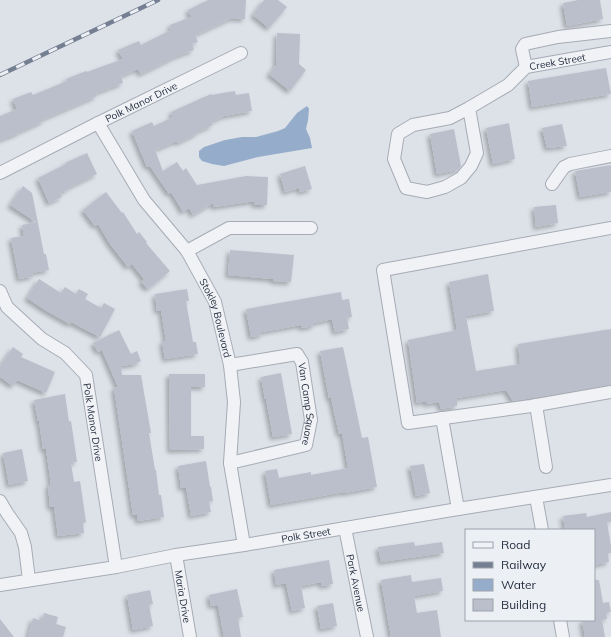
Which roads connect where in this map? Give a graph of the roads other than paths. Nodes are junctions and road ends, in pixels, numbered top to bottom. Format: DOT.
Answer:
graph roads {
  1 [pos="611,31"];
  2 [pos="611,52"];
  3 [pos="241,53"];
  4 [pos="526,66"];
  5 [pos="469,108"];
  6 [pos="98,123"];
  7 [pos="611,156"];
  8 [pos="0,174"];
  9 [pos="552,184"];
  10 [pos="311,228"];
  11 [pos="611,228"];
  12 [pos="187,251"];
  13 [pos="0,291"];
  14 [pos="230,365"];
  15 [pos="611,392"];
  16 [pos="536,405"];
  17 [pos="442,418"];
  18 [pos="230,463"];
  19 [pos="546,467"];
  20 [pos="611,485"];
  21 [pos="536,497"];
  22 [pos="0,501"];
  23 [pos="458,509"];
  24 [pos="344,528"];
  25 [pos="542,529"];
  26 [pos="244,545"];
  27 [pos="176,555"];
  28 [pos="116,567"];
  29 [pos="29,580"];
  30 [pos="0,585"];
  31 [pos="560,621"];
  32 [pos="190,637"];
  33 [pos="367,637"];
  34 [pos="563,637"];
  1 -- 4 [label="street"];
  2 -- 4 [label="street, Creek Street"];
  3 -- 6 [label="street, Polk Manor Drive"];
  4 -- 5 [label="street, Creek Street"];
  5 -- 5 [label="street, Creek Street"];
  6 -- 8 [label="street, Polk Manor Drive"];
  6 -- 12 [label="street, Stokley Boulevard"];
  7 -- 9 [label="street"];
  10 -- 12 [label="street"];
  11 -- 17 [label="street"];
  12 -- 14 [label="street, Stokley Boulevard"];
  13 -- 28 [label="street, Polk Manor Drive"];
  14 -- 18 [label="street, Stokley Boulevard"];
  14 -- 18 [label="street, Van Camp Square"];
  15 -- 16 [label="street"];
  16 -- 17 [label="street"];
  16 -- 19 [label="street"];
  17 -- 23 [label="street"];
  18 -- 26 [label="street, Stokley Boulevard"];
  20 -- 21 [label="street, Polk Street"];
  21 -- 23 [label="street, Polk Street"];
  21 -- 25 [label="street"];
  22 -- 29 [label="street"];
  23 -- 24 [label="street, Polk Street"];
  24 -- 26 [label="street, Polk Street"];
  24 -- 33 [label="street, Park Avenue"];
  26 -- 27 [label="street, Polk Street"];
  27 -- 28 [label="street, Polk Street"];
  27 -- 32 [label="street, Maria Drive"];
  28 -- 29 [label="street, Polk Street"];
  29 -- 30 [label="street, Polk Street"];
  31 -- 34 [label="street"];
}
